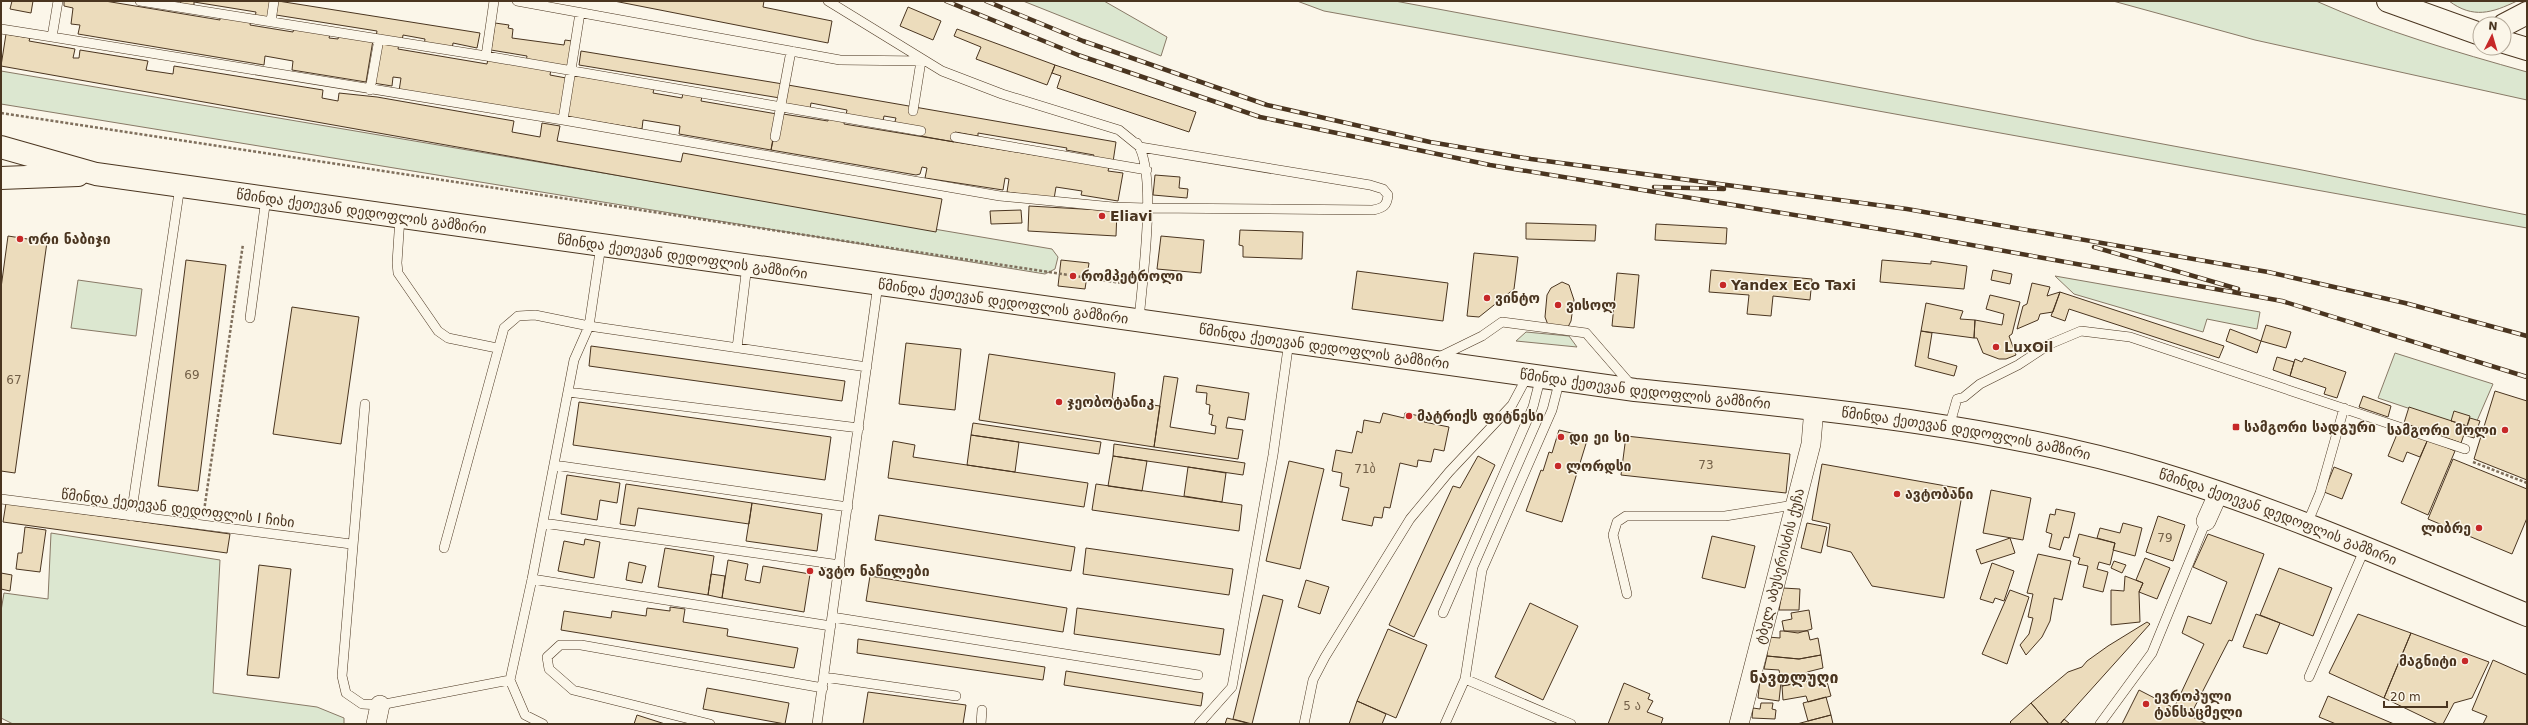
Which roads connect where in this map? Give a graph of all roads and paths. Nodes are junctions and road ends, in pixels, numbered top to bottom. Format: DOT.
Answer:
graph roads {
  1 [pos="58,1"];
  2 [pos="140,1"];
  3 [pos="274,1"];
  4 [pos="494,1"];
  5 [pos="516,1"];
  6 [pos="828,1"];
  7 [pos="840,1"];
  8 [pos="2388,1"];
  9 [pos="2430,9"];
  10 [pos="580,13"];
  11 [pos="2527,13"];
  12 [pos="271,21"];
  13 [pos="2512,21"];
  14 [pos="1,29"];
  15 [pos="2472,30"];
  16 [pos="52,37"];
  17 [pos="379,38"];
  18 [pos="2512,44"];
  19 [pos="2527,49"];
  20 [pos="791,51"];
  21 [pos="486,56"];
  22 [pos="924,59"];
  23 [pos="570,70"];
  24 [pos="370,90"];
  25 [pos="780,108"];
  26 [pos="913,111"];
  27 [pos="1,113"];
  28 [pos="562,120"];
  29 [pos="921,131"];
  30 [pos="775,137"];
  31 [pos="954,137"];
  32 [pos="1,147"];
  33 [pos="1140,147"];
  34 [pos="1147,170"];
  35 [pos="96,174"];
  36 [pos="1,178"];
  37 [pos="180,186"];
  38 [pos="266,198"];
  39 [pos="1147,208"];
  40 [pos="400,217"];
  41 [pos="243,244"];
  42 [pos="601,245"];
  43 [pos="747,266"];
  44 [pos="878,284"];
  45 [pos="1142,286"];
  46 [pos="250,318"];
  47 [pos="1139,320"];
  48 [pos="589,326"];
  49 [pos="1289,341"];
  50 [pos="497,348"];
  51 [pos="737,348"];
  52 [pos="1431,361"];
  53 [pos="867,367"];
  54 [pos="1543,377"];
  55 [pos="1636,390"];
  56 [pos="568,392"];
  57 [pos="365,404"];
  58 [pos="1814,408"];
  59 [pos="2344,408"];
  60 [pos="1949,427"];
  61 [pos="859,428"];
  62 [pos="2465,448"];
  63 [pos="554,465"];
  64 [pos="2527,483"];
  65 [pos="2218,494"];
  66 [pos="1,499"];
  67 [pos="1794,505"];
  68 [pos="848,507"];
  69 [pos="131,516"];
  70 [pos="2206,521"];
  71 [pos="543,523"];
  72 [pos="2307,524"];
  73 [pos="202,525"];
  74 [pos="351,544"];
  75 [pos="444,548"];
  76 [pos="2365,548"];
  77 [pos="840,565"];
  78 [pos="532,579"];
  79 [pos="1627,594"];
  80 [pos="1443,613"];
  81 [pos="2527,615"];
  82 [pos="832,622"];
  83 [pos="1198,675"];
  84 [pos="824,677"];
  85 [pos="2309,677"];
  86 [pos="1465,679"];
  87 [pos="510,680"];
  88 [pos="822,688"];
  89 [pos="956,696"];
  90 [pos="380,705"];
  91 [pos="982,710"];
  92 [pos="376,724"];
  93 [pos="543,724"];
  94 [pos="710,724"];
  95 [pos="818,724"];
  96 [pos="981,724"];
  97 [pos="1199,724"];
  98 [pos="1304,724"];
  99 [pos="1445,724"];
  100 [pos="1571,724"];
  101 [pos="1740,724"];
  102 [pos="2100,724"];
  1 -- 16 [label="lane"];
  2 -- 12 [label="lane"];
  3 -- 12 [label="lane"];
  4 -- 21 [label="lane"];
  5 -- 10 [label="lane"];
  6 -- 22 [label="lane"];
  7 -- 22 [label="lane"];
  8 -- 9 [label="main road"];
  9 -- 15 [label="main road"];
  10 -- 20 [label="lane"];
  10 -- 23 [label="lane"];
  11 -- 13 [label="main road"];
  12 -- 17 [label="lane"];
  14 -- 16 [label="lane"];
  16 -- 24 [label="lane"];
  17 -- 21 [label="lane"];
  17 -- 24 [label="lane"];
  18 -- 19 [label="main road"];
  20 -- 22 [label="lane"];
  20 -- 25 [label="lane"];
  21 -- 23 [label="lane"];
  22 -- 26 [label="lane"];
  22 -- 33 [label="lane"];
  23 -- 25 [label="lane"];
  23 -- 28 [label="lane"];
  24 -- 28 [label="lane"];
  25 -- 29 [label="lane"];
  25 -- 30 [label="lane"];
  27 -- 45 [label="path"];
  28 -- 39 [label="lane"];
  31 -- 34 [label="lane"];
  32 -- 35 [label="main road, წმინდა ქეთევან დედოფლის გამზირი"];
  33 -- 34 [label="lane"];
  33 -- 39 [label="lane"];
  34 -- 39 [label="lane"];
  35 -- 36 [label="main road, წმინდა ქეთევან დედოფლის გამზირი"];
  35 -- 37 [label="main road, წმინდა ქეთევან დედოფლის გამზირი"];
  37 -- 38 [label="main road, წმინდა ქეთევან დედოფლის გამზირი"];
  37 -- 69 [label="lane"];
  38 -- 40 [label="main road, წმინდა ქეთევან დედოფლის გამზირი"];
  38 -- 46 [label="lane"];
  39 -- 45 [label="lane"];
  40 -- 42 [label="main road, წმინდა ქეთევან დედოფლის გამზირი"];
  40 -- 50 [label="lane"];
  41 -- 73 [label="path"];
  42 -- 43 [label="main road, წმინდა ქეთევან დედოფლის გამზირი"];
  42 -- 48 [label="lane"];
  43 -- 44 [label="main road, წმინდა ქეთევან დედოფლის გამზირი"];
  43 -- 51 [label="lane"];
  44 -- 47 [label="main road, წმინდა ქეთევან დედოფლის გამზირი"];
  44 -- 53 [label="lane"];
  45 -- 47 [label="lane"];
  47 -- 49 [label="main road, წმინდა ქეთევან დედოფლის გამზირი"];
  48 -- 50 [label="lane"];
  48 -- 51 [label="lane"];
  48 -- 56 [label="lane"];
  49 -- 52 [label="main road, წმინდა ქეთევან დედოფლის გამზირი"];
  49 -- 97 [label="lane"];
  50 -- 75 [label="lane"];
  51 -- 53 [label="lane"];
  52 -- 54 [label="main road, წმინდა ქეთევან დედოფლის გამზირი"];
  52 -- 55 [label="lane"];
  53 -- 61 [label="lane"];
  54 -- 55 [label="main road, წმინდა ქეთევან დედოფლის გამზირი"];
  54 -- 80 [label="lane"];
  54 -- 86 [label="lane"];
  54 -- 98 [label="lane"];
  55 -- 58 [label="main road, წმინდა ქეთევან დედოფლის გამზირი"];
  56 -- 61 [label="lane"];
  56 -- 63 [label="lane"];
  57 -- 74 [label="lane"];
  58 -- 60 [label="main road, წმინდა ქეთევან დედოფლის გამზირი"];
  58 -- 67 [label="street, ტბელ აბუსერისძის ქუჩა"];
  59 -- 60 [label="lane"];
  59 -- 62 [label="lane"];
  59 -- 72 [label="lane"];
  60 -- 65 [label="main road, წმინდა ქეთევან დედოფლის გამზირი"];
  61 -- 68 [label="lane"];
  62 -- 64 [label="path"];
  63 -- 68 [label="lane"];
  63 -- 71 [label="lane"];
  65 -- 70 [label="street"];
  65 -- 72 [label="main road, წმინდა ქეთევან დედოფლის გამზირი"];
  66 -- 69 [label="lane, წმინდა ქეთევან დედოფლის I ჩიხი"];
  67 -- 79 [label="lane"];
  67 -- 101 [label="street, ტბელ აბუსერისძის ქუჩა"];
  68 -- 77 [label="lane"];
  69 -- 73 [label="lane, წმინდა ქეთევან დედოფლის I ჩიხი"];
  70 -- 102 [label="lane"];
  71 -- 77 [label="lane"];
  71 -- 78 [label="lane"];
  72 -- 76 [label="main road, წმინდა ქეთევან დედოფლის გამზირი"];
  73 -- 74 [label="lane, წმინდა ქეთევან დედოფლის I ჩიხი"];
  74 -- 90 [label="lane"];
  76 -- 81 [label="main road, წმინდა ქეთევან დედოფლის გამზირი"];
  76 -- 85 [label="lane"];
  77 -- 82 [label="lane"];
  78 -- 82 [label="lane"];
  78 -- 87 [label="lane"];
  82 -- 83 [label="lane"];
  82 -- 84 [label="lane"];
  84 -- 88 [label="lane"];
  84 -- 89 [label="lane"];
  86 -- 99 [label="lane"];
  86 -- 100 [label="lane"];
  87 -- 90 [label="lane"];
  87 -- 93 [label="lane"];
  88 -- 94 [label="lane"];
  88 -- 95 [label="lane"];
  90 -- 92 [label="street"];
  91 -- 96 [label="lane"];
}
